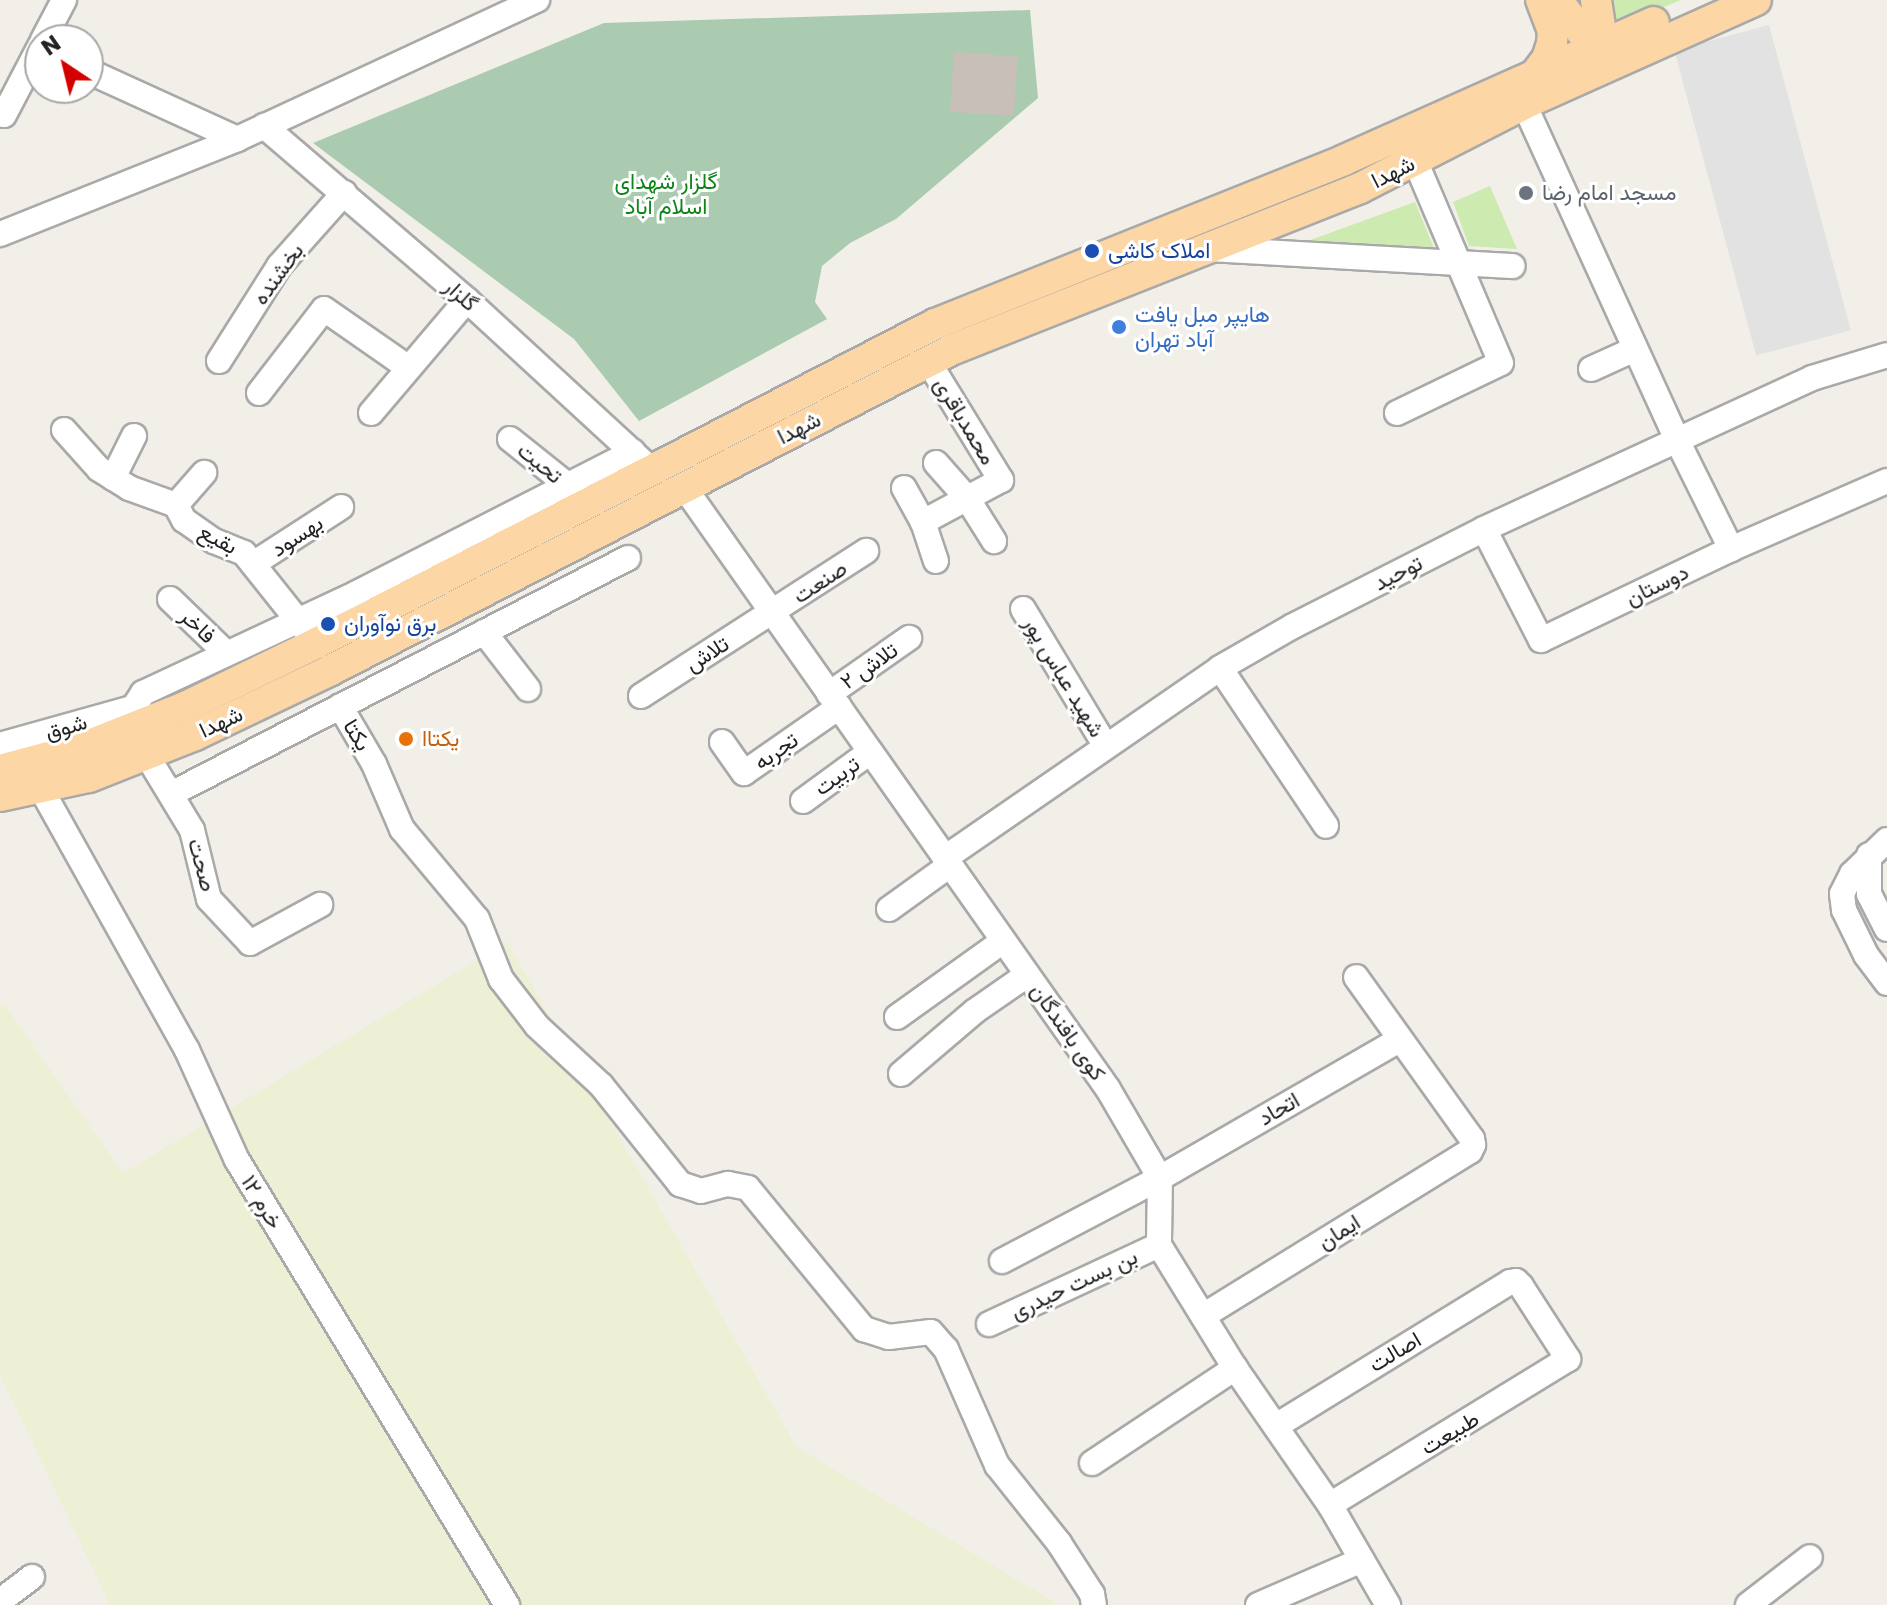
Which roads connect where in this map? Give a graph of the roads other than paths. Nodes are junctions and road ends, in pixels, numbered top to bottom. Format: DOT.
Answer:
graph roads {
  1 [pos="64,0"];
  2 [pos="537,0"];
  3 [pos="1541,0"];
  4 [pos="1557,0"];
  5 [pos="1596,0"];
  6 [pos="1704,0"];
  7 [pos="1756,0"];
  8 [pos="51,24"];
  9 [pos="1598,58"];
  10 [pos="24,77"];
  11 [pos="104,78"];
  12 [pos="1529,90"];
  13 [pos="0,113"];
  14 [pos="264,126"];
  15 [pos="237,139"];
  16 [pos="1415,160"];
  17 [pos="1317,171"];
  18 [pos="344,193"];
  19 [pos="1330,201"];
  20 [pos="0,234"];
  21 [pos="1206,249"];
  22 [pos="1457,265"];
  23 [pos="1513,266"];
  24 [pos="467,300"];
  25 [pos="1635,349"];
  26 [pos="1887,355"];
  27 [pos="219,361"];
  28 [pos="928,361"];
  29 [pos="409,368"];
  30 [pos="1591,369"];
  31 [pos="259,393"];
  32 [pos="371,413"];
  33 [pos="1397,413"];
  34 [pos="64,430"];
  35 [pos="134,436"];
  36 [pos="510,439"];
  37 [pos="1677,440"];
  38 [pos="643,461"];
  39 [pos="936,463"];
  40 [pos="204,473"];
  41 [pos="113,478"];
  42 [pos="1887,481"];
  43 [pos="570,487"];
  44 [pos="684,487"];
  45 [pos="904,488"];
  46 [pos="967,498"];
  47 [pos="176,505"];
  48 [pos="341,507"];
  49 [pos="923,522"];
  50 [pos="1484,529"];
  51 [pos="994,541"];
  52 [pos="1731,549"];
  53 [pos="866,551"];
  54 [pos="628,558"];
  55 [pos="936,561"];
  56 [pos="253,564"];
  57 [pos="170,599"];
  58 [pos="1023,609"];
  59 [pos="773,613"];
  60 [pos="307,632"];
  61 [pos="484,632"];
  62 [pos="909,638"];
  63 [pos="226,653"];
  64 [pos="1220,668"];
  65 [pos="528,689"];
  66 [pos="641,696"];
  67 [pos="834,700"];
  68 [pos="340,706"];
  69 [pos="132,708"];
  70 [pos="116,734"];
  71 [pos="722,742"];
  72 [pos="0,745"];
  73 [pos="1105,745"];
  74 [pos="870,752"];
  75 [pos="146,754"];
  76 [pos="12,790"];
  77 [pos="173,793"];
  78 [pos="803,801"];
  79 [pos="1326,826"];
  80 [pos="1878,848"];
  81 [pos="948,862"];
  82 [pos="320,905"];
  83 [pos="889,909"];
  84 [pos="1887,929"];
  85 [pos="1003,941"];
  86 [pos="1027,975"];
  87 [pos="1356,977"];
  88 [pos="1887,983"];
  89 [pos="897,1017"];
  90 [pos="1399,1040"];
  91 [pos="901,1074"];
  92 [pos="1160,1178"];
  93 [pos="1159,1245"];
  94 [pos="1002,1261"];
  95 [pos="1203,1316"];
  96 [pos="989,1324"];
  97 [pos="1568,1359"];
  98 [pos="1235,1368"];
  99 [pos="1276,1426"];
  100 [pos="1092,1463"];
  101 [pos="1330,1505"];
  102 [pos="1810,1557"];
  103 [pos="1362,1560"];
  104 [pos="32,1577"];
  105 [pos="0,1601"];
  106 [pos="507,1605"];
  107 [pos="1094,1605"];
  108 [pos="1258,1605"];
  109 [pos="1388,1605"];
  110 [pos="1748,1605"];
  1 -- 8 [label="street"];
  2 -- 14 [label="street"];
  3 -- 12 [label="main road"];
  4 -- 9 [label="main road"];
  5 -- 9 [label="main road"];
  6 -- 9 [label="main road"];
  7 -- 9 [label="main road"];
  9 -- 12 [label="main road, شهدا"];
  10 -- 13 [label="street"];
  11 -- 15 [label="street"];
  12 -- 16 [label="main road, شهدا"];
  12 -- 17 [label="main road, شهدا"];
  12 -- 25 [label="street"];
  14 -- 15 [label="street"];
  14 -- 18 [label="street, گلزار"];
  15 -- 20 [label="street"];
  16 -- 19 [label="main road, شهدا"];
  16 -- 22 [label="street"];
  17 -- 19 [label="main road"];
  17 -- 38 [label="main road, شهدا"];
  18 -- 24 [label="street, گلزار"];
  18 -- 27 [label="street, بخشنده"];
  19 -- 21 [label="main road, شهدا"];
  21 -- 22 [label="street"];
  21 -- 28 [label="main road, شهدا"];
  22 -- 23 [label="street"];
  22 -- 33 [label="street"];
  24 -- 29 [label="street"];
  24 -- 38 [label="street, گلزار"];
  25 -- 30 [label="street"];
  25 -- 37 [label="street"];
  26 -- 37 [label="street, توحید"];
  28 -- 44 [label="main road, شهدا"];
  28 -- 46 [label="street, محمدباقری"];
  29 -- 31 [label="street"];
  29 -- 32 [label="street"];
  34 -- 41 [label="street, بقیع"];
  35 -- 41 [label="street"];
  36 -- 43 [label="street, تحیت"];
  37 -- 50 [label="street, توحید"];
  37 -- 52 [label="street"];
  38 -- 43 [label="street"];
  38 -- 60 [label="main road, شهدا"];
  39 -- 46 [label="street"];
  40 -- 47 [label="street"];
  41 -- 47 [label="street, بقیع"];
  42 -- 52 [label="street, دوستان"];
  43 -- 60 [label="street"];
  44 -- 59 [label="street, کوی بافندگان"];
  44 -- 75 [label="main road, شهدا"];
  45 -- 49 [label="street"];
  46 -- 49 [label="street"];
  46 -- 51 [label="street"];
  47 -- 56 [label="street, بقیع"];
  48 -- 56 [label="street, بهسود"];
  49 -- 55 [label="street"];
  50 -- 52 [label="street, دوستان"];
  50 -- 64 [label="street, توحید"];
  53 -- 59 [label="street, صنعت"];
  54 -- 61 [label="street"];
  56 -- 60 [label="street, بقیع"];
  57 -- 63 [label="street, فاخر"];
  58 -- 73 [label="street, شهید عباس پور"];
  59 -- 66 [label="street, تلاش"];
  59 -- 67 [label="street, کوی بافندگان"];
  60 -- 63 [label="street"];
  60 -- 70 [label="main road, شهدا"];
  61 -- 65 [label="street"];
  61 -- 68 [label="street"];
  62 -- 67 [label="street, تلاش ۲"];
  63 -- 69 [label="street"];
  64 -- 73 [label="street, توحید"];
  64 -- 79 [label="street"];
  67 -- 71 [label="street, تجربه"];
  67 -- 74 [label="street, کوی بافندگان"];
  68 -- 77 [label="street"];
  68 -- 107 [label="street, یکتا"];
  69 -- 70 [label="street"];
  69 -- 72 [label="street, شوق"];
  70 -- 76 [label="main road, شهدا"];
  73 -- 81 [label="street, توحید"];
  74 -- 78 [label="street, تربیت"];
  74 -- 81 [label="street, کوی بافندگان"];
  75 -- 76 [label="main road, شهدا"];
  75 -- 77 [label="street, صحت"];
  76 -- 106 [label="street, خرم ۱۲"];
  77 -- 82 [label="street, صحت"];
  80 -- 84 [label="street"];
  80 -- 88 [label="street"];
  81 -- 83 [label="street, توحید"];
  81 -- 85 [label="street, کوی بافندگان"];
  85 -- 86 [label="street, کوی بافندگان"];
  85 -- 89 [label="street"];
  86 -- 91 [label="street"];
  86 -- 92 [label="street, کوی بافندگان"];
  87 -- 90 [label="street"];
  90 -- 92 [label="street, اتحاد"];
  90 -- 95 [label="street, ایمان"];
  92 -- 93 [label="street"];
  92 -- 94 [label="street, اتحاد"];
  93 -- 95 [label="street"];
  93 -- 96 [label="street, بن بست حیدری"];
  95 -- 98 [label="street"];
  97 -- 99 [label="street, اصالت"];
  97 -- 101 [label="street, طبیعت"];
  98 -- 99 [label="street"];
  98 -- 100 [label="street"];
  99 -- 101 [label="street"];
  101 -- 103 [label="street"];
  102 -- 110 [label="street"];
  103 -- 108 [label="street"];
  103 -- 109 [label="street"];
  104 -- 105 [label="street"];
}
